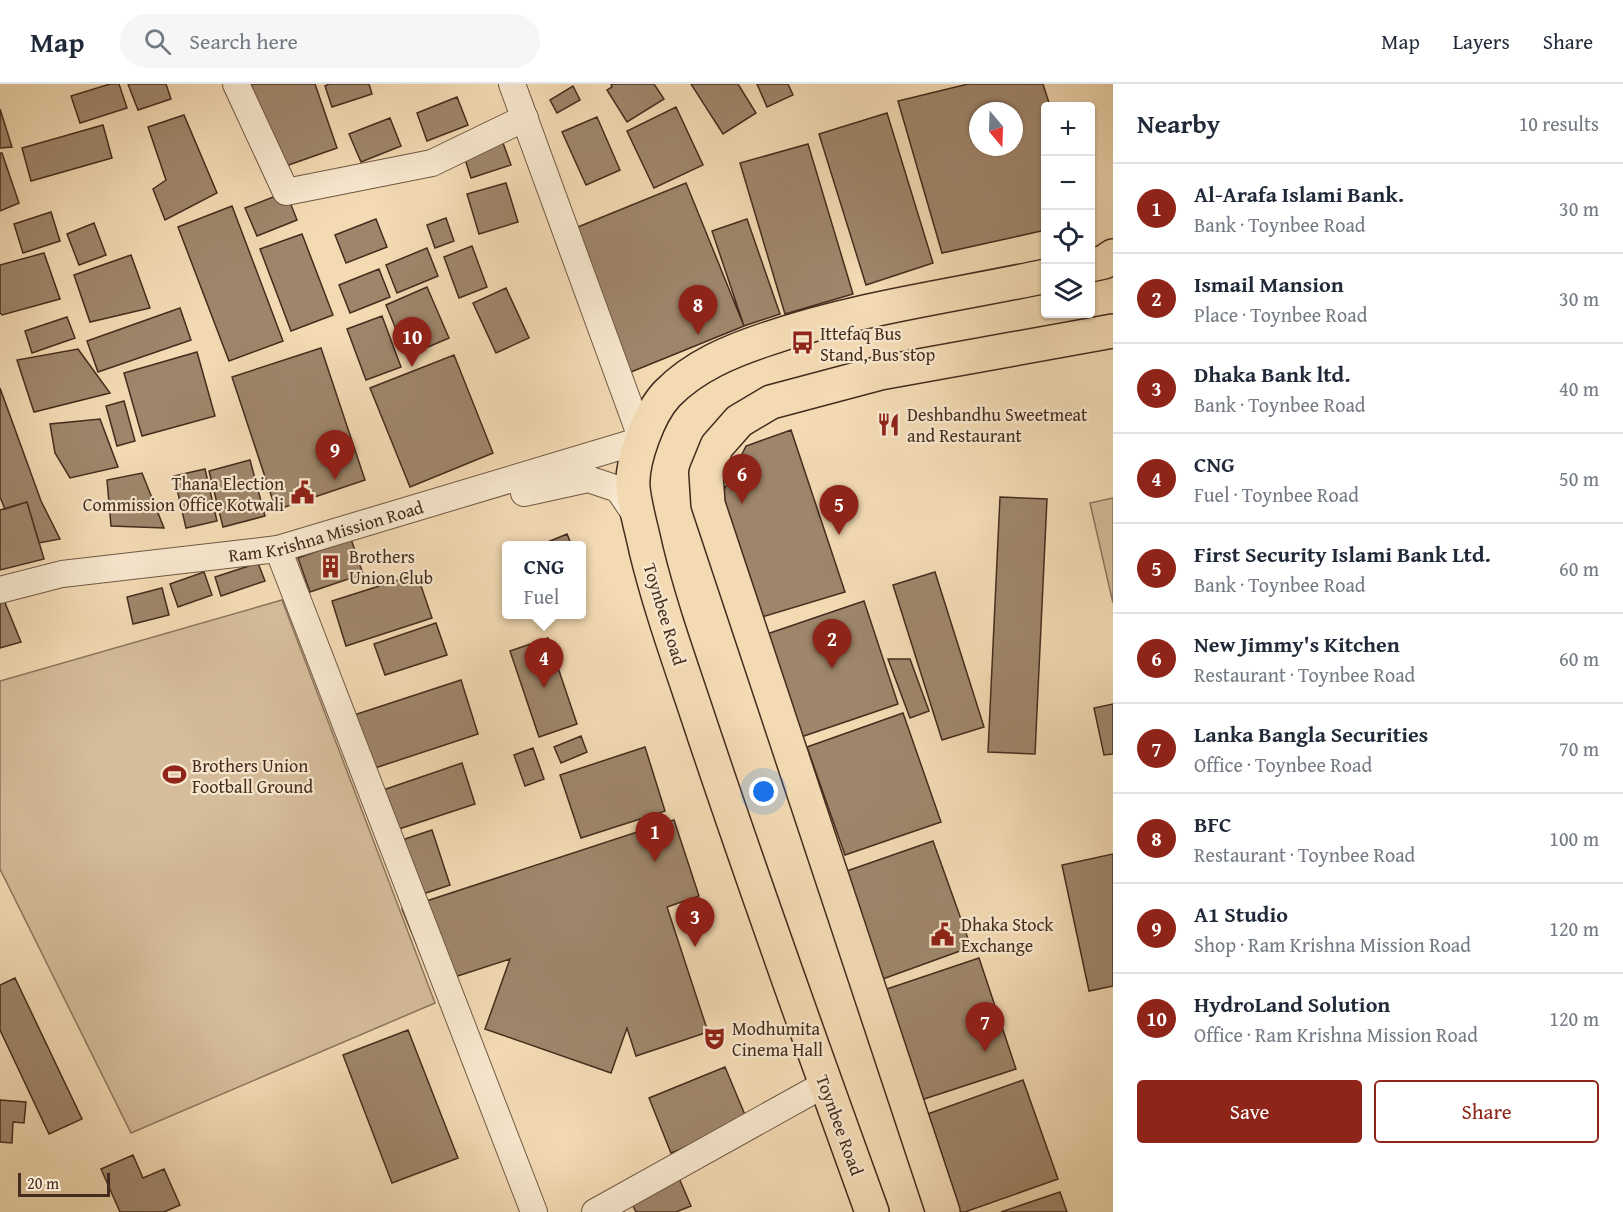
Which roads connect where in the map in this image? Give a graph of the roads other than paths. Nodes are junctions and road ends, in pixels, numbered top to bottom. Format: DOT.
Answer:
graph roads {
  1 [pos="236,84"];
  2 [pos="512,84"];
  3 [pos="525,118"];
  4 [pos="1041,277"];
  5 [pos="1111,330"];
  6 [pos="642,440"];
  7 [pos="443,500"];
  8 [pos="639,519"];
  9 [pos="278,549"];
  10 [pos="0,590"];
  11 [pos="825,1084"];
  12 [pos="534,1212"];
  13 [pos="595,1212"];
  14 [pos="872,1212"];
  15 [pos="943,1212"];
  1 -- 3 [label="street"];
  2 -- 3 [label="street"];
  3 -- 6 [label="street"];
  4 -- 6 [label="main road, Toynbee Road"];
  5 -- 15 [label="main road"];
  6 -- 7 [label="street, Ram Krishna Mission Road"];
  6 -- 8 [label="main road, Toynbee Road"];
  7 -- 8 [label="street"];
  7 -- 9 [label="street, Ram Krishna Mission Road"];
  8 -- 11 [label="main road, Toynbee Road"];
  9 -- 10 [label="street, Ram Krishna Mission Road"];
  9 -- 12 [label="street"];
  11 -- 13 [label="street"];
  11 -- 14 [label="main road, Toynbee Road"];
}
